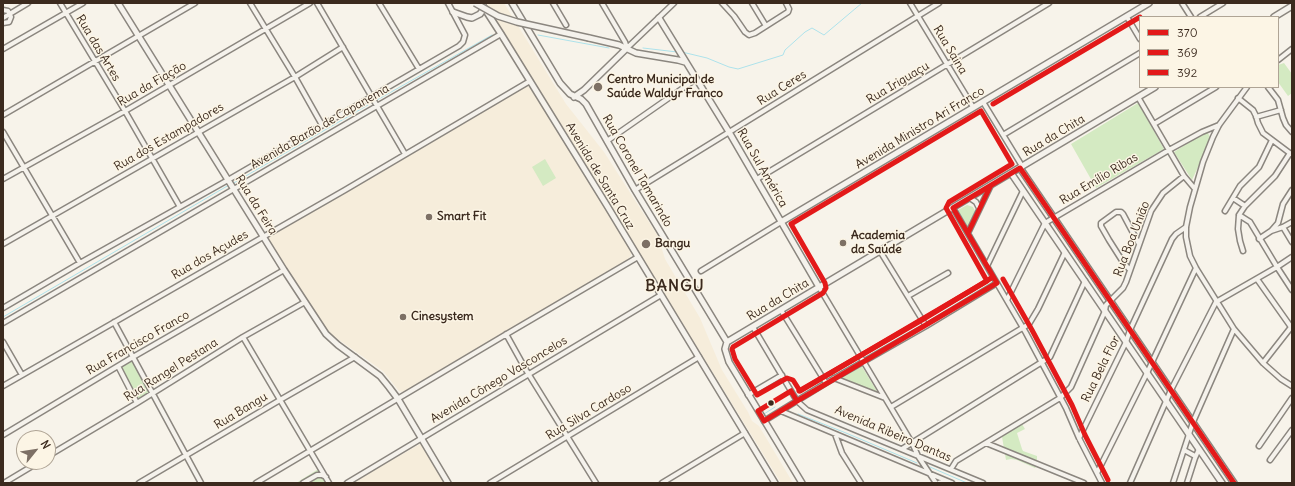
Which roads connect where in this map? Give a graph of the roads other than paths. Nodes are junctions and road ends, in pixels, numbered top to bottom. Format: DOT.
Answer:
graph roads {
  1 [pos="28,3"];
  2 [pos="60,3"];
  3 [pos="83,3"];
  4 [pos="118,3"];
  5 [pos="195,3"];
  6 [pos="250,3"];
  7 [pos="310,3"];
  8 [pos="317,3"];
  9 [pos="379,3"];
  10 [pos="448,3"];
  11 [pos="475,3"];
  12 [pos="512,3"];
  13 [pos="553,3"];
  14 [pos="602,3"];
  15 [pos="674,3"];
  16 [pos="722,3"];
  17 [pos="752,3"];
  18 [pos="786,3"];
  19 [pos="910,3"];
  20 [pos="939,3"];
  21 [pos="1049,3"];
  22 [pos="1149,3"];
  23 [pos="1182,3"];
  24 [pos="1223,3"];
  25 [pos="482,4"];
  26 [pos="1292,6"];
  27 [pos="3,10"];
  28 [pos="453,12"];
  29 [pos="65,13"];
  30 [pos="11,14"];
  31 [pos="918,16"];
  32 [pos="1190,16"];
  33 [pos="1202,16"];
  34 [pos="1276,16"];
  35 [pos="1127,17"];
  36 [pos="3,18"];
  37 [pos="659,18"];
  38 [pos="3,23"];
  39 [pos="566,25"];
  40 [pos="766,26"];
  41 [pos="266,29"];
  42 [pos="501,34"];
  43 [pos="138,36"];
  44 [pos="1139,37"];
  45 [pos="343,46"];
  46 [pos="627,48"];
  47 [pos="3,49"];
  48 [pos="1292,49"];
  49 [pos="1139,54"];
  50 [pos="1279,57"];
  51 [pos="94,62"];
  52 [pos="685,62"];
  53 [pos="948,65"];
  54 [pos="419,69"];
  55 [pos="295,76"];
  56 [pos="696,79"];
  57 [pos="530,81"];
  58 [pos="170,85"];
  59 [pos="1153,88"];
  60 [pos="1214,88"];
  61 [pos="1244,88"];
  62 [pos="1269,88"];
  63 [pos="371,96"];
  64 [pos="574,97"];
  65 [pos="1138,97"];
  66 [pos="1238,98"];
  67 [pos="983,102"];
  68 [pos="377,106"];
  69 [pos="973,107"];
  70 [pos="1281,110"];
  71 [pos="125,112"];
  72 [pos="3,115"];
  73 [pos="1256,117"];
  74 [pos="1154,124"];
  75 [pos="322,125"];
  76 [pos="1219,125"];
  77 [pos="3,132"];
  78 [pos="199,132"];
  79 [pos="729,132"];
  80 [pos="1292,132"];
  81 [pos="1003,135"];
  82 [pos="1272,140"];
  83 [pos="607,142"];
  84 [pos="1169,150"];
  85 [pos="406,154"];
  86 [pos="1291,154"];
  87 [pos="152,158"];
  88 [pos="24,167"];
  89 [pos="1021,167"];
  90 [pos="1011,173"];
  91 [pos="1184,176"];
  92 [pos="757,179"];
  93 [pos="3,180"];
  94 [pos="231,184"];
  95 [pos="990,185"];
  96 [pos="1195,189"];
  97 [pos="635,190"];
  98 [pos="1292,190"];
  99 [pos="1023,191"];
  100 [pos="970,198"];
  101 [pos="1233,198"];
  102 [pos="1245,206"];
  103 [pos="180,207"];
  104 [pos="953,208"];
  105 [pos="979,209"];
  106 [pos="1225,211"];
  107 [pos="1239,215"];
  108 [pos="52,216"];
  109 [pos="1054,218"];
  110 [pos="781,222"];
  111 [pos="1292,222"];
  112 [pos="1045,223"];
  113 [pos="1186,226"];
  114 [pos="1283,227"];
  115 [pos="1271,231"];
  116 [pos="968,233"];
  117 [pos="263,236"];
  118 [pos="1259,239"];
  119 [pos="1292,242"];
  120 [pos="3,244"];
  121 [pos="1139,244"];
  122 [pos="880,251"];
  123 [pos="1243,251"];
  124 [pos="1065,252"];
  125 [pos="1292,256"];
  126 [pos="638,257"];
  127 [pos="80,263"];
  128 [pos="987,266"];
  129 [pos="1277,267"];
  130 [pos="1196,268"];
  131 [pos="284,270"];
  132 [pos="701,270"];
  133 [pos="1130,270"];
  134 [pos="948,273"];
  135 [pos="1257,279"];
  136 [pos="1085,281"];
  137 [pos="997,283"];
  138 [pos="819,287"];
  139 [pos="1292,290"];
  140 [pos="661,295"];
  141 [pos="908,296"];
  142 [pos="1007,300"];
  143 [pos="1110,300"];
  144 [pos="305,302"];
  145 [pos="1216,302"];
  146 [pos="3,308"];
  147 [pos="781,310"];
  148 [pos="1105,311"];
  149 [pos="114,322"];
  150 [pos="3,323"];
  151 [pos="926,326"];
  152 [pos="1291,326"];
  153 [pos="753,327"];
  154 [pos="1023,328"];
  155 [pos="1234,329"];
  156 [pos="1130,330"];
  157 [pos="506,334"];
  158 [pos="243,337"];
  159 [pos="3,342"];
  160 [pos="727,342"];
  161 [pos="1126,342"];
  162 [pos="133,357"];
  163 [pos="699,357"];
  164 [pos="355,358"];
  165 [pos="1152,361"];
  166 [pos="863,362"];
  167 [pos="1042,362"];
  168 [pos="1263,363"];
  169 [pos="118,366"];
  170 [pos="1147,373"];
  171 [pos="530,374"];
  172 [pos="22,375"];
  173 [pos="782,375"];
  174 [pos="834,378"];
  175 [pos="826,383"];
  176 [pos="3,386"];
  177 [pos="1292,386"];
  178 [pos="1171,390"];
  179 [pos="152,394"];
  180 [pos="748,395"];
  181 [pos="885,398"];
  182 [pos="1060,398"];
  183 [pos="1292,398"];
  184 [pos="398,399"];
  185 [pos="280,400"];
  186 [pos="797,401"];
  187 [pos="1167,402"];
  188 [pos="137,403"];
  189 [pos="890,407"];
  190 [pos="781,411"];
  191 [pos="764,421"];
  192 [pos="1193,422"];
  193 [pos="1292,430"];
  194 [pos="745,433"];
  195 [pos="835,434"];
  196 [pos="3,435"];
  197 [pos="1189,435"];
  198 [pos="568,437"];
  199 [pos="421,438"];
  200 [pos="1079,438"];
  201 [pos="912,443"];
  202 [pos="986,443"];
  203 [pos="1259,446"];
  204 [pos="902,449"];
  205 [pos="1199,449"];
  206 [pos="310,450"];
  207 [pos="1184,450"];
  208 [pos="56,451"];
  209 [pos="185,456"];
  210 [pos="918,456"];
  211 [pos="1195,456"];
  212 [pos="1270,460"];
  213 [pos="951,469"];
  214 [pos="26,470"];
  215 [pos="1097,473"];
  216 [pos="930,474"];
  217 [pos="326,478"];
  218 [pos="944,480"];
  219 [pos="4,483"];
  220 [pos="139,483"];
  221 [pos="201,483"];
  222 [pos="256,483"];
  223 [pos="303,483"];
  224 [pos="329,483"];
  225 [pos="347,483"];
  226 [pos="448,483"];
  227 [pos="490,483"];
  228 [pos="596,483"];
  229 [pos="662,483"];
  230 [pos="775,483"];
  231 [pos="802,483"];
  232 [pos="860,483"];
  233 [pos="937,483"];
  234 [pos="952,483"];
  235 [pos="983,483"];
  236 [pos="1084,483"];
  237 [pos="1102,483"];
  238 [pos="1130,483"];
  239 [pos="1173,483"];
  240 [pos="1187,483"];
  241 [pos="1222,483"];
  242 [pos="1235,483"];
  1 -- 30 [label="street"];
  2 -- 29 [label="street, Rua das Artes"];
  3 -- 29 [label="street"];
  4 -- 43 [label="main road, Rua da Feira"];
  5 -- 43 [label="street"];
  6 -- 41 [label="street"];
  7 -- 41 [label="street, Rua da Fiação"];
  8 -- 45 [label="street"];
  9 -- 54 [label="street"];
  10 -- 28 [label="street"];
  11 -- 46 [label="main road, bridge"];
  12 -- 64 [label="main road, Rua Coronel Tamarindo"];
  13 -- 39 [label="street"];
  14 -- 46 [label="street"];
  15 -- 37 [label="street"];
  16 -- 40 [label="street"];
  17 -- 40 [label="street"];
  18 -- 40 [label="street"];
  19 -- 31 [label="street, Rua Saina"];
  20 -- 31 [label="street, Rua Ceres"];
  21 -- 53 [label="street, Rua Iriguaçu"];
  22 -- 35 [label="main road, Avenida Ministro Ari Franco"];
  23 -- 32 [label="street"];
  24 -- 33 [label="street"];
  25 -- 28 [label="main road"];
  25 -- 42 [label="main road, Avenida de Santa Cruz"];
  26 -- 34 [label="main road"];
  27 -- 30 [label="street"];
  28 -- 54 [label="street, Avenida Barão de Capanema"];
  29 -- 47 [label="street"];
  29 -- 51 [label="street, Rua das Artes"];
  30 -- 36 [label="street"];
  30 -- 38 [label="street"];
  31 -- 53 [label="street, Rua Saina"];
  31 -- 79 [label="street, Rua Ceres"];
  35 -- 44 [label="street"];
  35 -- 67 [label="main road, Avenida Ministro Ari Franco"];
  37 -- 46 [label="street"];
  37 -- 52 [label="main road, Rua Sul América"];
  41 -- 55 [label="street"];
  41 -- 58 [label="street, Rua da Fiação"];
  42 -- 57 [label="main road, Avenida de Santa Cruz"];
  42 -- 68 [label="street, Avenida Barão de Capanema"];
  43 -- 51 [label="street"];
  43 -- 58 [label="main road, Rua da Feira"];
  45 -- 55 [label="street, Rua dos Estampadores"];
  45 -- 63 [label="street"];
  46 -- 52 [label="main road"];
  46 -- 64 [label="main road"];
  48 -- 50 [label="street"];
  49 -- 81 [label="street"];
  51 -- 71 [label="street, Rua das Artes"];
  51 -- 72 [label="street"];
  52 -- 56 [label="main road, Rua Sul América"];
  53 -- 69 [label="street, Rua Saina"];
  53 -- 92 [label="street, Rua Iriguaçu"];
  54 -- 63 [label="street, Avenida Barão de Capanema"];
  55 -- 75 [label="street"];
  55 -- 78 [label="street, Rua dos Estampadores"];
  56 -- 79 [label="main road, Rua Sul América"];
  56 -- 83 [label="street"];
  57 -- 85 [label="street, Rua dos Açudes"];
  57 -- 126 [label="main road, Avenida de Santa Cruz"];
  58 -- 71 [label="street, Rua da Fiação"];
  58 -- 78 [label="main road, Rua da Feira"];
  59 -- 65 [label="main road, Rua da Chita"];
  60 -- 74 [label="street"];
  61 -- 66 [label="street"];
  62 -- 70 [label="street"];
  63 -- 68 [label="street"];
  63 -- 75 [label="street, Avenida Barão de Capanema"];
  64 -- 83 [label="main road, Rua Coronel Tamarindo"];
  65 -- 74 [label="street"];
  65 -- 89 [label="main road, Rua da Chita"];
  66 -- 73 [label="street"];
  66 -- 76 [label="street"];
  67 -- 69 [label="main road, Avenida Ministro Ari Franco"];
  67 -- 81 [label="street"];
  68 -- 85 [label="street"];
  68 -- 94 [label="street, Avenida Barão de Capanema"];
  69 -- 110 [label="main road, Avenida Ministro Ari Franco"];
  70 -- 73 [label="street"];
  70 -- 80 [label="street"];
  71 -- 87 [label="street, Rua das Artes"];
  71 -- 88 [label="street, Rua da Fiação"];
  73 -- 82 [label="street"];
  74 -- 84 [label="street"];
  75 -- 94 [label="street, Avenida Barão de Capanema"];
  76 -- 84 [label="street, Rua Emílio Ribas"];
  76 -- 96 [label="street"];
  77 -- 88 [label="street"];
  78 -- 87 [label="street, Rua dos Estampadores"];
  78 -- 94 [label="main road, Rua da Feira"];
  79 -- 92 [label="main road, Rua Sul América"];
  79 -- 97 [label="street, Rua Ceres"];
  81 -- 89 [label="street"];
  82 -- 86 [label="street"];
  82 -- 101 [label="street"];
  83 -- 97 [label="main road, Rua Coronel Tamarindo"];
  84 -- 91 [label="street"];
  84 -- 109 [label="street, Rua Emílio Ribas"];
  85 -- 117 [label="street, Rua dos Açudes"];
  86 -- 102 [label="street"];
  87 -- 103 [label="street, Rua das Artes"];
  87 -- 108 [label="street, Rua dos Estampadores"];
  88 -- 93 [label="street, Rua da Fiação"];
  88 -- 108 [label="street"];
  89 -- 90 [label="main road, Rua da Chita"];
  89 -- 109 [label="main road"];
  90 -- 95 [label="main road, Rua da Chita"];
  90 -- 99 [label="main road"];
  91 -- 96 [label="street"];
  91 -- 121 [label="street, Rua Boa União"];
  92 -- 110 [label="main road, Rua Sul América"];
  94 -- 103 [label="street, Avenida Barão de Capanema"];
  94 -- 117 [label="main road, Rua da Feira"];
  94 -- 150 [label="street, Avenida Barão de Capanema"];
  95 -- 100 [label="main road, Rua da Chita"];
  95 -- 105 [label="street"];
  96 -- 113 [label="street"];
  97 -- 160 [label="main road, Rua Coronel Tamarindo"];
  98 -- 115 [label="street"];
  99 -- 112 [label="main road"];
  99 -- 128 [label="street"];
  100 -- 104 [label="main road, Rua da Chita"];
  100 -- 105 [label="street"];
  101 -- 102 [label="street"];
  101 -- 106 [label="street"];
  102 -- 107 [label="street"];
  103 -- 127 [label="street, Avenida Barão de Capanema"];
  104 -- 116 [label="street"];
  104 -- 122 [label="main road, Rua da Chita"];
  105 -- 116 [label="street"];
  107 -- 118 [label="street"];
  107 -- 123 [label="street"];
  108 -- 120 [label="street, Rua dos Estampadores"];
  108 -- 127 [label="street"];
  109 -- 112 [label="street, Rua Emílio Ribas"];
  109 -- 143 [label="main road"];
  110 -- 132 [label="street, Avenida Ministro Ari Franco"];
  110 -- 138 [label="main road, Rua Sul América"];
  111 -- 114 [label="street"];
  112 -- 124 [label="main road"];
  112 -- 142 [label="street"];
  113 -- 130 [label="street"];
  113 -- 156 [label="street, Rua Bela Flor"];
  114 -- 115 [label="street"];
  114 -- 119 [label="street"];
  115 -- 118 [label="street"];
  116 -- 128 [label="street"];
  117 -- 131 [label="main road, Rua da Feira"];
  117 -- 149 [label="street, Rua dos Açudes"];
  118 -- 129 [label="street"];
  121 -- 133 [label="street, Rua Boa União"];
  121 -- 133 [label="street"];
  122 -- 138 [label="main road, Rua da Chita"];
  122 -- 141 [label="street"];
  124 -- 136 [label="main road"];
  124 -- 154 [label="street"];
  125 -- 129 [label="street"];
  126 -- 140 [label="main road, Avenida de Santa Cruz"];
  126 -- 157 [label="street"];
  127 -- 146 [label="street, Avenida Barão de Capanema"];
  128 -- 137 [label="street"];
  129 -- 135 [label="street"];
  129 -- 139 [label="street"];
  130 -- 145 [label="street"];
  130 -- 165 [label="street"];
  131 -- 144 [label="main road, Rua da Feira"];
  131 -- 162 [label="street, Rua Francisco Franco"];
  133 -- 143 [label="street, Rua Boa União"];
  134 -- 141 [label="street"];
  135 -- 145 [label="street"];
  135 -- 152 [label="street"];
  136 -- 148 [label="main road"];
  136 -- 167 [label="street"];
  137 -- 142 [label="street"];
  137 -- 151 [label="street"];
  138 -- 147 [label="main road, Rua da Chita"];
  138 -- 166 [label="street, Rua Sul América"];
  140 -- 163 [label="main road, Avenida de Santa Cruz"];
  140 -- 171 [label="street, Avenida Cônego Vasconcelos"];
  141 -- 151 [label="street"];
  142 -- 154 [label="street"];
  143 -- 148 [label="street, Rua Boa União"];
  143 -- 156 [label="main road"];
  144 -- 158 [label="street, Rua Rangel Pestana"];
  144 -- 164 [label="main road, Rua da Feira"];
  145 -- 155 [label="street"];
  145 -- 178 [label="street"];
  147 -- 153 [label="main road, Rua da Chita"];
  147 -- 175 [label="street"];
  148 -- 161 [label="main road"];
  148 -- 182 [label="street, Rua Boa União"];
  149 -- 162 [label="street"];
  149 -- 172 [label="street, Rua dos Açudes"];
  151 -- 166 [label="street"];
  152 -- 168 [label="street"];
  153 -- 160 [label="main road, Rua da Chita"];
  153 -- 173 [label="street"];
  154 -- 167 [label="street"];
  154 -- 189 [label="street"];
  155 -- 168 [label="street"];
  155 -- 192 [label="street"];
  156 -- 161 [label="street, Rua Bela Flor"];
  156 -- 165 [label="main road"];
  157 -- 171 [label="street"];
  157 -- 184 [label="street"];
  158 -- 179 [label="street, Rua Rangel Pestana"];
  158 -- 185 [label="street"];
  159 -- 172 [label="street"];
  160 -- 180 [label="main road, Rua Coronel Tamarindo"];
  161 -- 170 [label="main road"];
  161 -- 200 [label="street, Rua Bela Flor"];
  162 -- 169 [label="street, Rua Francisco Franco"];
  162 -- 179 [label="street"];
  163 -- 194 [label="main road, Avenida de Santa Cruz"];
  163 -- 198 [label="street, Rua Silva Cardoso"];
  164 -- 184 [label="main road, Rua da Feira"];
  164 -- 185 [label="street, Rua Bangu"];
  165 -- 170 [label="street"];
  165 -- 178 [label="main road"];
  166 -- 174 [label="street"];
  166 -- 181 [label="street, Rua Sul América"];
  167 -- 182 [label="street"];
  167 -- 201 [label="street"];
  168 -- 177 [label="street"];
  169 -- 188 [label="street"];
  169 -- 196 [label="street, Rua Francisco Franco"];
  170 -- 187 [label="main road"];
  170 -- 215 [label="street"];
  171 -- 198 [label="street"];
  171 -- 199 [label="street, Avenida Cônego Vasconcelos"];
  172 -- 176 [label="street, Rua dos Açudes"];
  173 -- 180 [label="street"];
  173 -- 186 [label="street"];
  174 -- 175 [label="street"];
  174 -- 181 [label="street"];
  175 -- 186 [label="street"];
  178 -- 187 [label="street"];
  178 -- 192 [label="main road"];
  179 -- 188 [label="street, Rua Rangel Pestana"];
  179 -- 209 [label="street"];
  180 -- 191 [label="main road, Rua Coronel Tamarindo"];
  181 -- 189 [label="street, Rua Sul América"];
  182 -- 200 [label="street"];
  182 -- 202 [label="street, Rua Boa União"];
  183 -- 203 [label="street"];
  184 -- 199 [label="main road, Rua da Feira"];
  184 -- 206 [label="street"];
  185 -- 206 [label="street"];
  185 -- 209 [label="street, Rua Bangu"];
  186 -- 190 [label="street"];
  186 -- 204 [label="street, Avenida Ribeiro Dantas"];
  187 -- 197 [label="main road"];
  187 -- 238 [label="street"];
  188 -- 208 [label="street, Rua Rangel Pestana"];
  189 -- 201 [label="street, Rua Sul América"];
  190 -- 191 [label="street"];
  190 -- 195 [label="street, Avenida Ribeiro Dantas"];
  191 -- 231 [label="main road, Rua Coronel Tamarindo"];
  192 -- 197 [label="street"];
  192 -- 242 [label="main road"];
  193 -- 212 [label="street"];
  194 -- 229 [label="street"];
  194 -- 230 [label="main road, Avenida de Santa Cruz"];
  195 -- 216 [label="street, Avenida Ribeiro Dantas"];
  195 -- 232 [label="street"];
  197 -- 205 [label="main road"];
  197 -- 207 [label="street"];
  198 -- 227 [label="street, Rua Silva Cardoso"];
  198 -- 228 [label="street"];
  199 -- 225 [label="street, Avenida Cônego Vasconcelos"];
  199 -- 226 [label="main road, Rua da Feira"];
  200 -- 215 [label="street"];
  201 -- 204 [label="street"];
  201 -- 210 [label="street, Rua Sul América"];
  202 -- 213 [label="street, Rua Boa União"];
  202 -- 236 [label="street"];
  204 -- 210 [label="street, Avenida Ribeiro Dantas"];
  205 -- 211 [label="street"];
  205 -- 241 [label="main road"];
  206 -- 217 [label="street"];
  206 -- 222 [label="street"];
  207 -- 211 [label="street"];
  207 -- 239 [label="street"];
  209 -- 220 [label="street, Rua Bangu"];
  209 -- 221 [label="street"];
  210 -- 213 [label="street, Avenida Ribeiro Dantas"];
  210 -- 216 [label="street, Rua Sul América"];
  211 -- 240 [label="street"];
  213 -- 235 [label="street, Avenida Ribeiro Dantas"];
  214 -- 219 [label="street"];
  215 -- 237 [label="street"];
  216 -- 218 [label="street, Avenida Ribeiro Dantas"];
  216 -- 233 [label="street, Rua Sul América"];
  217 -- 223 [label="street"];
  217 -- 224 [label="street"];
  218 -- 233 [label="street"];
  218 -- 234 [label="street, Avenida Ribeiro Dantas"];
}
